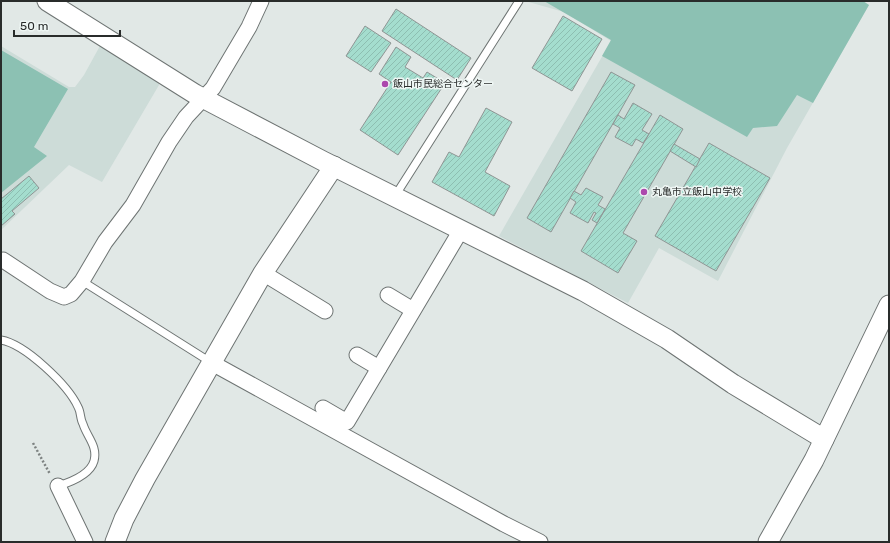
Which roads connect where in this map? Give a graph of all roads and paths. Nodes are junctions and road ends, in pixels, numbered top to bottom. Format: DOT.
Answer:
graph roads {
  1 [pos="47,1"];
  2 [pos="261,1"];
  3 [pos="519,1"];
  4 [pos="204,99"];
  5 [pos="334,166"];
  6 [pos="394,197"];
  7 [pos="461,230"];
  8 [pos="2,261"];
  9 [pos="263,273"];
  10 [pos="82,281"];
  11 [pos="388,294"];
  12 [pos="889,305"];
  13 [pos="413,310"];
  14 [pos="325,311"];
  15 [pos="1,340"];
  16 [pos="358,355"];
  17 [pos="212,363"];
  18 [pos="379,368"];
  19 [pos="323,408"];
  20 [pos="824,439"];
  21 [pos="33,443"];
  22 [pos="55,482"];
  23 [pos="86,542"];
  24 [pos="115,542"];
  25 [pos="540,542"];
  26 [pos="768,542"];
  1 -- 4 [label="street"];
  2 -- 4 [label="street"];
  3 -- 6 [label="lane"];
  4 -- 5 [label="street"];
  4 -- 10 [label="street"];
  5 -- 6 [label="street"];
  5 -- 9 [label="street"];
  6 -- 7 [label="street"];
  7 -- 13 [label="street"];
  7 -- 20 [label="street"];
  8 -- 10 [label="street"];
  9 -- 14 [label="street"];
  9 -- 17 [label="street"];
  10 -- 17 [label="lane"];
  11 -- 13 [label="street"];
  12 -- 20 [label="street"];
  13 -- 18 [label="street"];
  15 -- 22 [label="lane"];
  16 -- 18 [label="street"];
  17 -- 24 [label="street"];
  17 -- 25 [label="street"];
  18 -- 19 [label="street"];
  20 -- 26 [label="street"];
  21 -- 22 [label="path"];
  22 -- 23 [label="street"];
}
